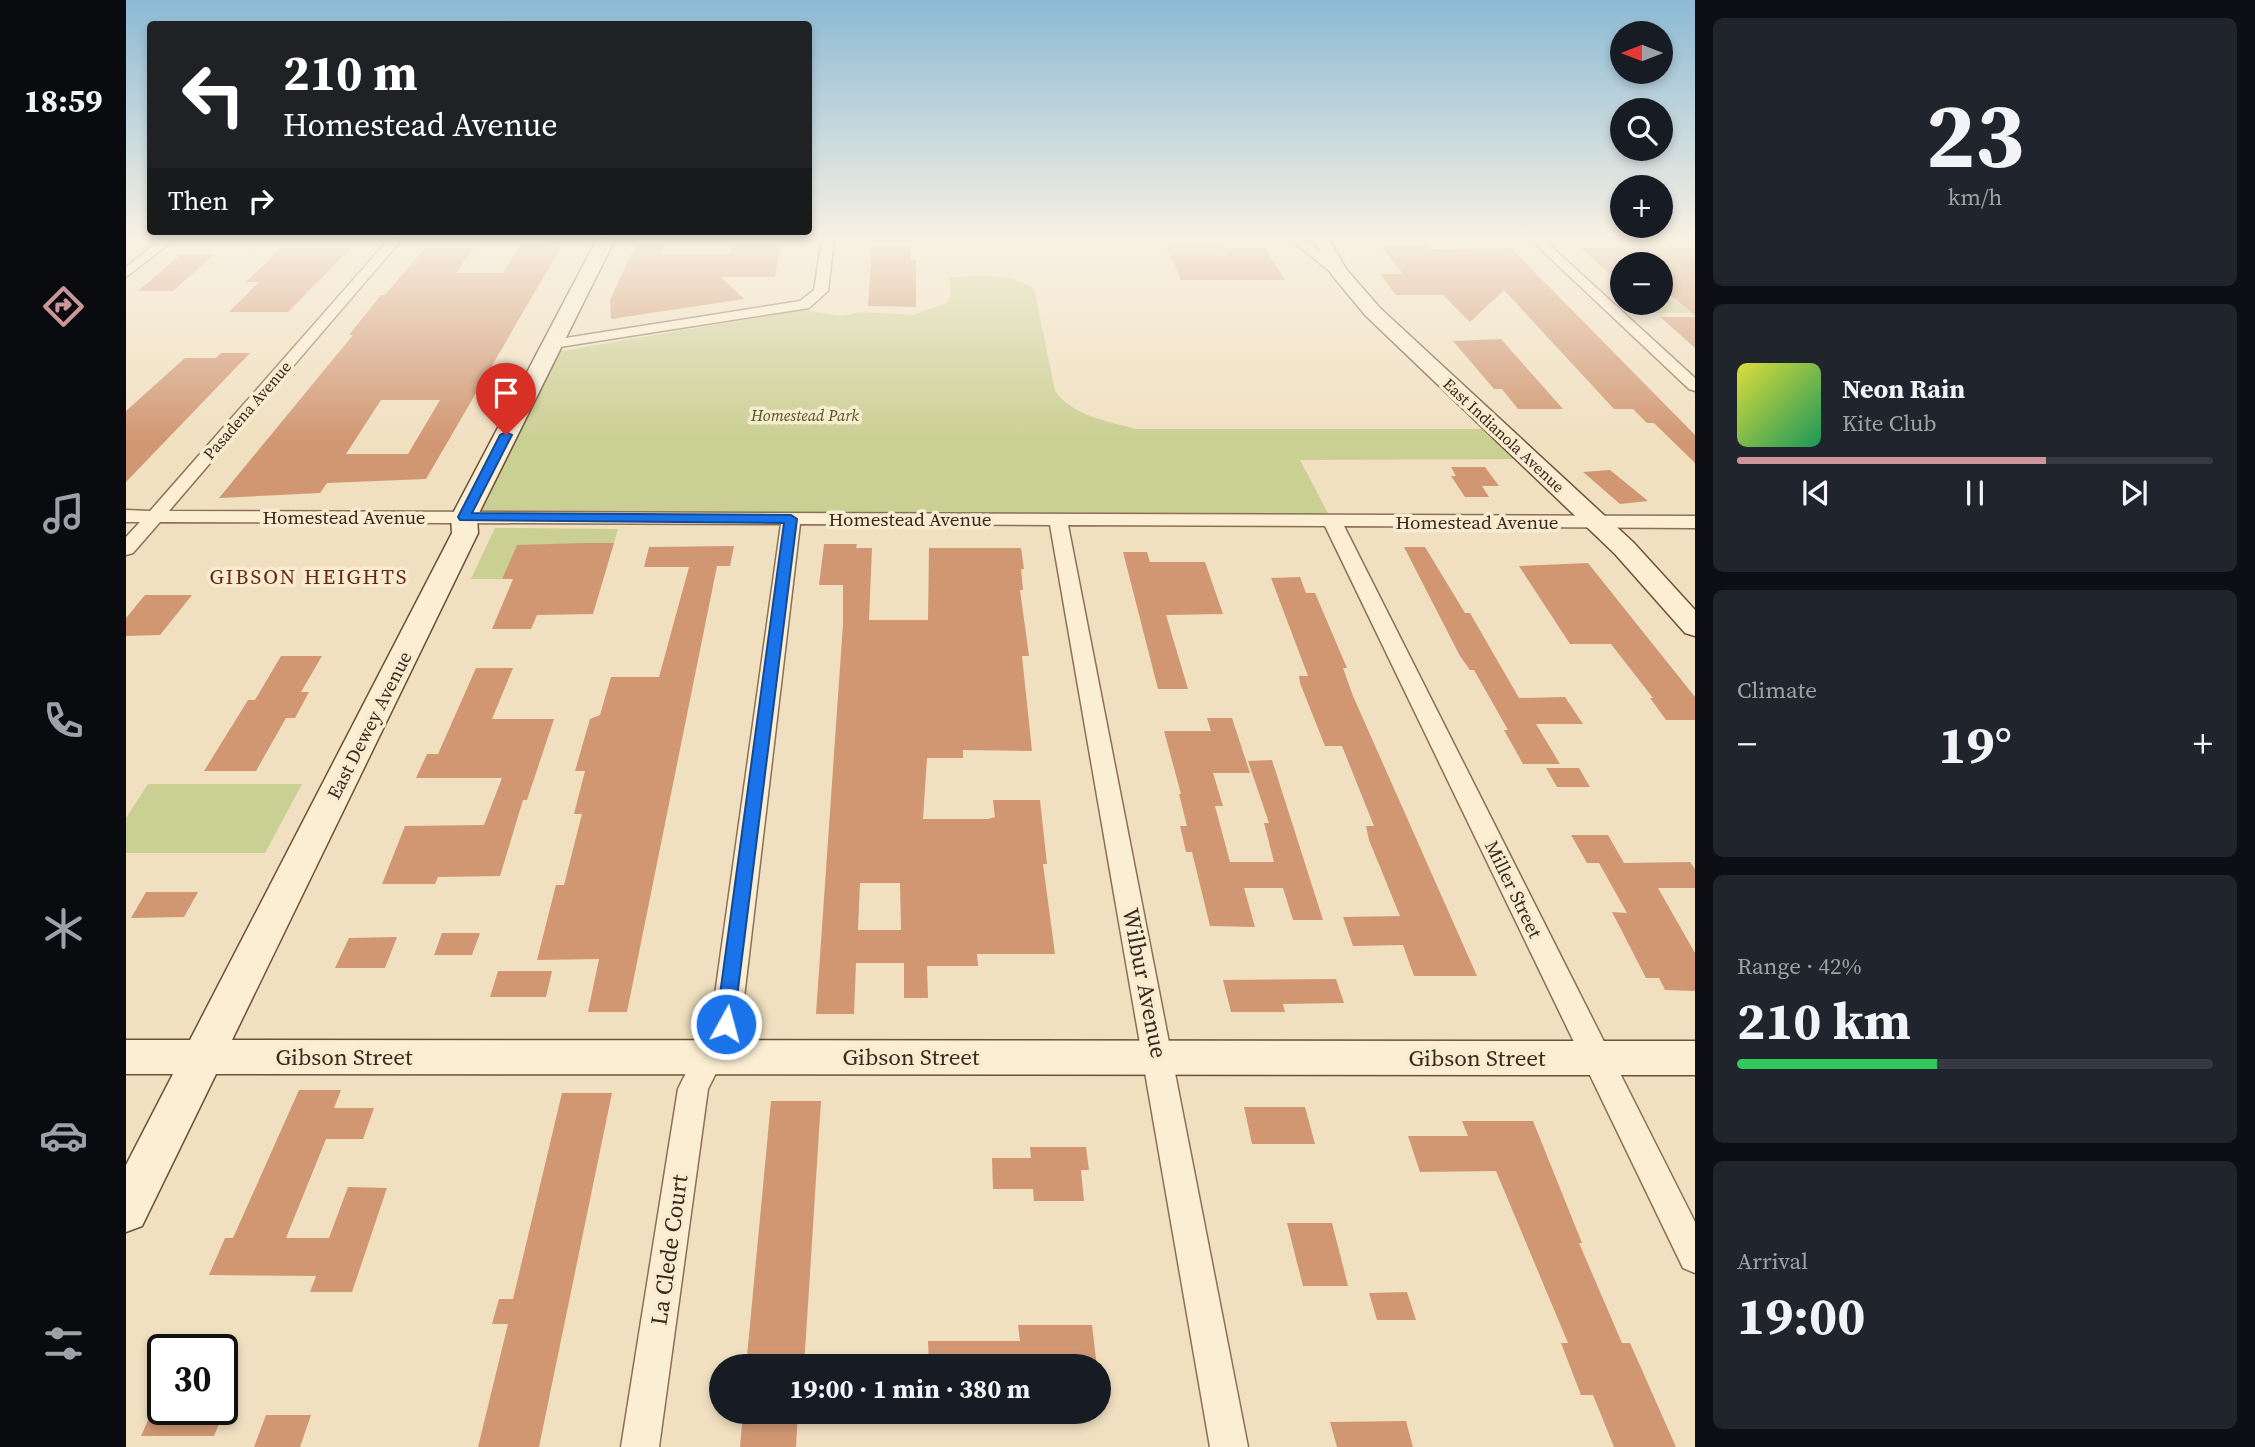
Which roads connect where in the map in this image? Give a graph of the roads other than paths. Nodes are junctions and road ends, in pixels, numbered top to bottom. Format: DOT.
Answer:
graph roads {
  1 [pos="337,307"];
  2 [pos="572,307"];
  3 [pos="794,307"];
  4 [pos="1370,307"];
  5 [pos="1609,307"];
  6 [pos="553,344"];
  7 [pos="1695,386"];
  8 [pos="126,516"];
  9 [pos="155,516"];
  10 [pos="464,517"];
  11 [pos="791,519"];
  12 [pos="1058,520"];
  13 [pos="1332,522"];
  14 [pos="1695,522"];
  15 [pos="1598,523"];
  16 [pos="126,549"];
  17 [pos="1695,627"];
  18 [pos="126,1057"];
  19 [pos="203,1057"];
  20 [pos="710,1057"];
  21 [pos="1159,1058"];
  22 [pos="1597,1058"];
  23 [pos="1695,1058"];
  24 [pos="126,1211"];
  25 [pos="1695,1257"];
  26 [pos="640,1447"];
  27 [pos="1229,1447"];
  1 -- 9 [label="street, Pasadena Avenue"];
  2 -- 6 [label="street, East Dewey Avenue"];
  3 -- 6 [label="street"];
  4 -- 15 [label="street, East Indianola Avenue"];
  5 -- 7 [label="street"];
  6 -- 10 [label="street, East Dewey Avenue"];
  8 -- 9 [label="street, Homestead Avenue"];
  9 -- 10 [label="street, Homestead Avenue"];
  9 -- 16 [label="street, Pasadena Avenue"];
  10 -- 11 [label="street, Homestead Avenue"];
  10 -- 19 [label="street, East Dewey Avenue"];
  11 -- 12 [label="street, Homestead Avenue"];
  11 -- 20 [label="street, La Clede Court"];
  12 -- 13 [label="street, Homestead Avenue"];
  12 -- 21 [label="street, Wilbur Avenue"];
  13 -- 15 [label="street, Homestead Avenue"];
  13 -- 22 [label="street, Miller Street"];
  14 -- 15 [label="street, Homestead Avenue"];
  15 -- 17 [label="street, East Indianola Avenue"];
  18 -- 19 [label="street, Gibson Street"];
  19 -- 20 [label="street, Gibson Street"];
  19 -- 24 [label="street, East Dewey Avenue"];
  20 -- 21 [label="street, Gibson Street"];
  20 -- 26 [label="street, La Clede Court"];
  21 -- 22 [label="street, Gibson Street"];
  21 -- 27 [label="street, Wilbur Avenue"];
  22 -- 23 [label="street, Gibson Street"];
  22 -- 25 [label="street, Miller Street"];
}
